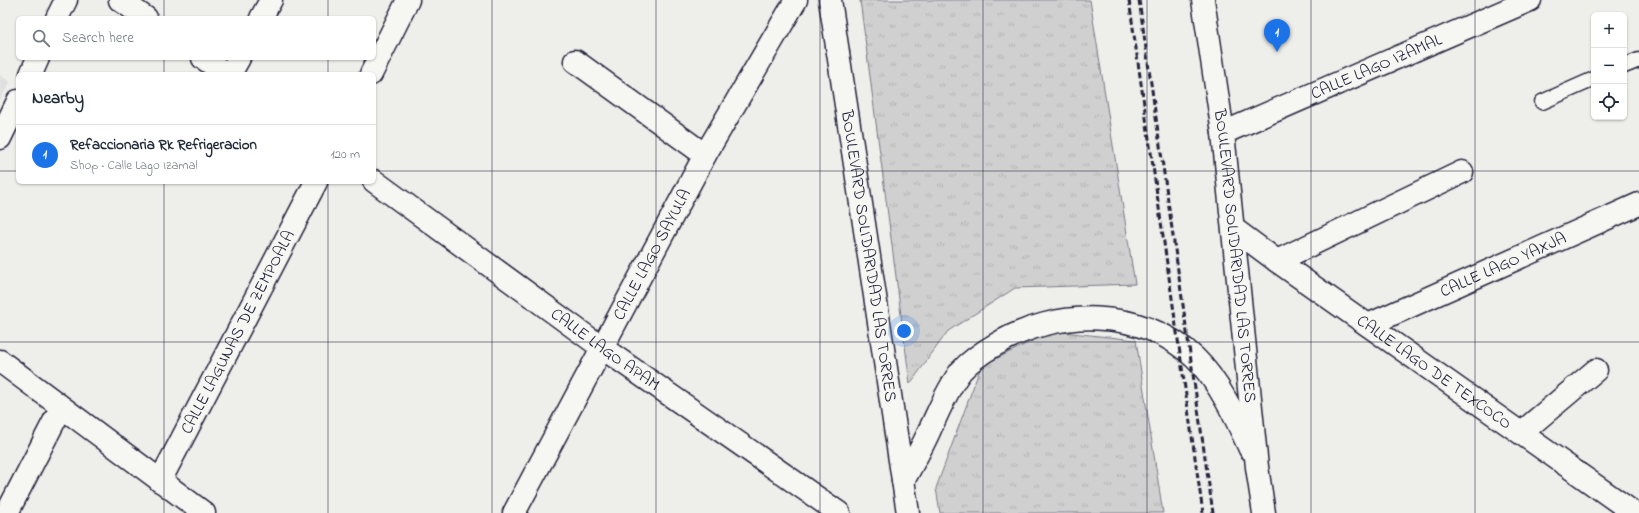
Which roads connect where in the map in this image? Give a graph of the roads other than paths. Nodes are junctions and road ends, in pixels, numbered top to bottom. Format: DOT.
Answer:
graph roads {
  1 [pos="66,0"];
  2 [pos="120,0"];
  3 [pos="271,0"];
  4 [pos="408,0"];
  5 [pos="796,0"];
  6 [pos="830,0"];
  7 [pos="1203,0"];
  8 [pos="1530,0"];
  9 [pos="59,16"];
  10 [pos="143,16"];
  11 [pos="262,16"];
  12 [pos="37,60"];
  13 [pos="206,60"];
  14 [pos="238,60"];
  15 [pos="1639,60"];
  16 [pos="575,61"];
  17 [pos="1627,65"];
  18 [pos="32,72"];
  19 [pos="223,72"];
  20 [pos="231,72"];
  21 [pos="372,72"];
  22 [pos="1591,80"];
  23 [pos="1542,102"];
  24 [pos="16,105"];
  25 [pos="1224,133"];
  26 [pos="0,138"];
  27 [pos="705,155"];
  28 [pos="1462,172"];
  29 [pos="376,182"];
  30 [pos="315,184"];
  31 [pos="1639,204"];
  32 [pos="1234,229"];
  33 [pos="1277,261"];
  34 [pos="1368,325"];
  35 [pos="601,348"];
  36 [pos="0,361"];
  37 [pos="1596,370"];
  38 [pos="61,408"];
  39 [pos="1521,433"];
  40 [pos="1257,466"];
  41 [pos="160,481"];
  42 [pos="903,481"];
  43 [pos="7,513"];
  44 [pos="204,513"];
  45 [pos="514,513"];
  46 [pos="839,513"];
  47 [pos="908,513"];
  48 [pos="1264,513"];
  49 [pos="1634,513"];
  1 -- 9 [label="street"];
  2 -- 10 [label="street"];
  3 -- 11 [label="street"];
  4 -- 21 [label="street"];
  5 -- 27 [label="street, CALLE LAGO SAYULA"];
  6 -- 42 [label="street, BOULEVARD SOLIDARIDAD LAS TORRES"];
  7 -- 25 [label="street, BOULEVARD SOLIDARIDAD LAS TORRES"];
  8 -- 25 [label="street, CALLE LAGO IZAMAL"];
  12 -- 18 [label="street"];
  13 -- 19 [label="street"];
  14 -- 20 [label="street"];
  15 -- 17 [label="lane"];
  16 -- 27 [label="street"];
  22 -- 23 [label="lane"];
  24 -- 26 [label="street"];
  25 -- 32 [label="street, BOULEVARD SOLIDARIDAD LAS TORRES"];
  27 -- 35 [label="street, CALLE LAGO SAYULA"];
  28 -- 33 [label="street"];
  29 -- 35 [label="street, CALLE LAGO APAM"];
  30 -- 41 [label="street, CALLE LAGUNAS DE ZEMPOALA"];
  31 -- 34 [label="street, CALLE LAGO YAXJA"];
  32 -- 33 [label="street, CALLE LAGO DE TEXCOCO"];
  32 -- 40 [label="street, BOULEVARD SOLIDARIDAD LAS TORRES"];
  33 -- 34 [label="street, CALLE LAGO DE TEXCOCO"];
  34 -- 39 [label="street, CALLE LAGO DE TEXCOCO"];
  35 -- 45 [label="street, CALLE LAGO SAYULA"];
  35 -- 46 [label="street, CALLE LAGO APAM"];
  36 -- 38 [label="street"];
  37 -- 39 [label="street"];
  38 -- 41 [label="street"];
  38 -- 43 [label="street"];
  39 -- 49 [label="street, CALLE LAGO DE TEXCOCO"];
  40 -- 42 [label="street"];
  40 -- 48 [label="street, BOULEVARD SOLIDARIDAD LAS TORRES"];
  41 -- 44 [label="street"];
  42 -- 47 [label="street, BOULEVARD SOLIDARIDAD LAS TORRES"];
}
